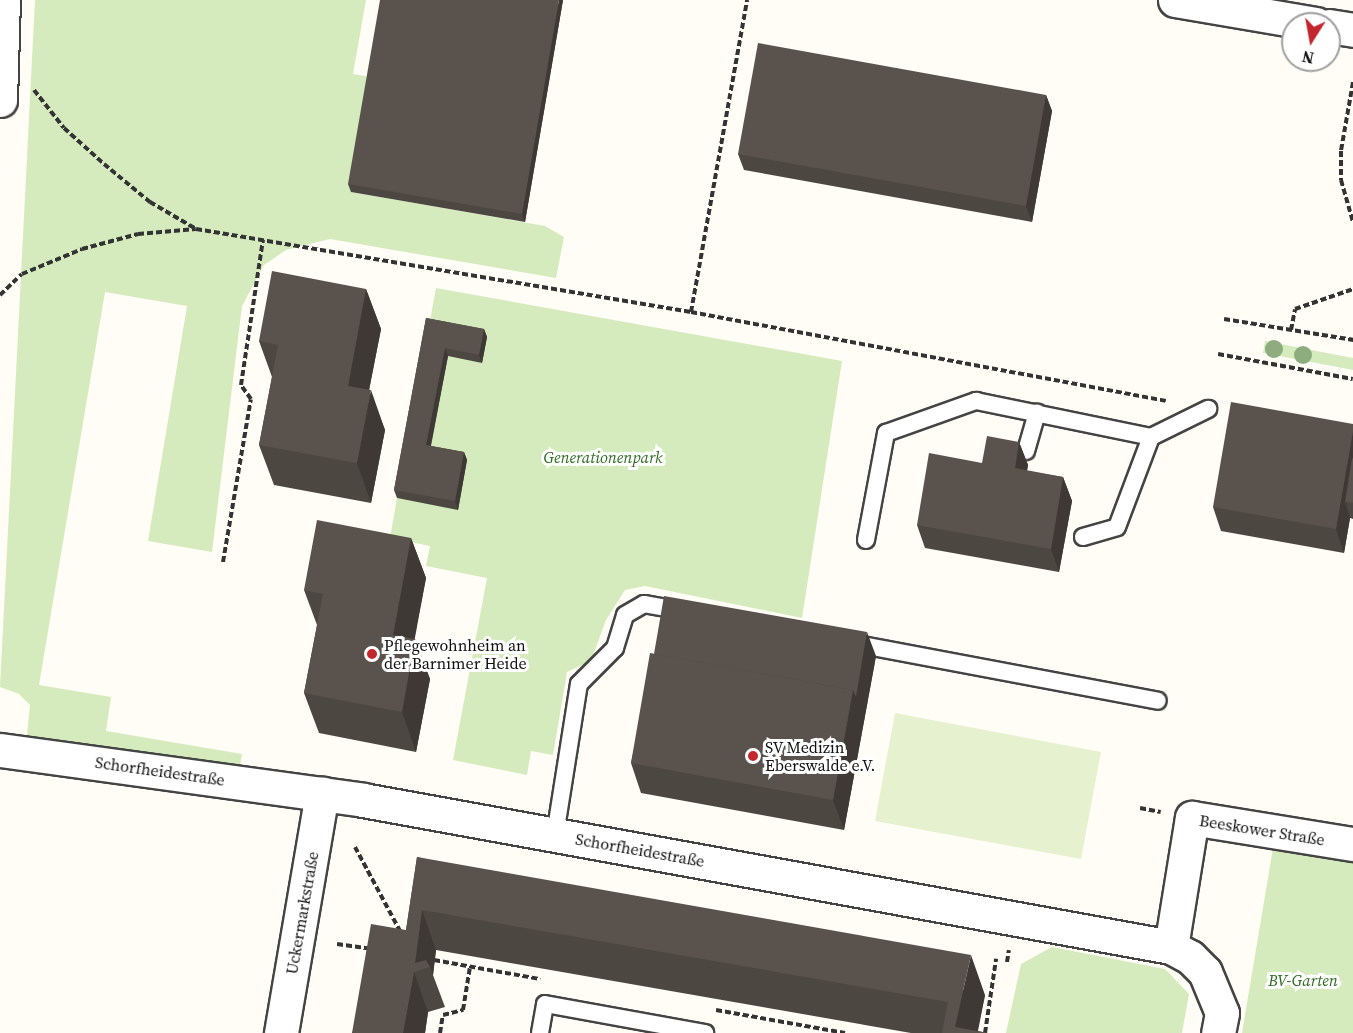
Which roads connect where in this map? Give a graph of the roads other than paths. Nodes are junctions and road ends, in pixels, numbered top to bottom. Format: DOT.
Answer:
graph roads {
  1 [pos="3,0"];
  2 [pos="1175,0"];
  3 [pos="1281,14"];
  4 [pos="2,50"];
  5 [pos="0,100"];
  6 [pos="1208,409"];
  7 [pos="1037,413"];
  8 [pos="1151,437"];
  9 [pos="1026,451"];
  10 [pos="1083,537"];
  11 [pos="866,540"];
  12 [pos="702,615"];
  13 [pos="829,639"];
  14 [pos="1158,701"];
  15 [pos="0,750"];
  16 [pos="321,793"];
  17 [pos="555,835"];
  18 [pos="1353,844"];
  19 [pos="1171,947"];
  20 [pos="281,1033"];
  21 [pos="540,1033"];
  22 [pos="705,1033"];
  23 [pos="1218,1033"];
  1 -- 4 [label="street"];
  2 -- 3 [label="street"];
  4 -- 5 [label="street"];
  6 -- 8 [label="lane"];
  7 -- 8 [label="lane"];
  7 -- 9 [label="lane"];
  7 -- 11 [label="lane"];
  8 -- 10 [label="lane"];
  12 -- 17 [label="lane"];
  13 -- 14 [label="lane"];
  15 -- 16 [label="street, Schorfheidestraße"];
  16 -- 17 [label="street, Schorfheidestraße"];
  16 -- 20 [label="street, Uckermarkstraße"];
  17 -- 19 [label="street, Schorfheidestraße"];
  18 -- 19 [label="street, Beeskower Straße"];
  19 -- 23 [label="street, Schorfheidestraße"];
  21 -- 22 [label="lane"];
}
